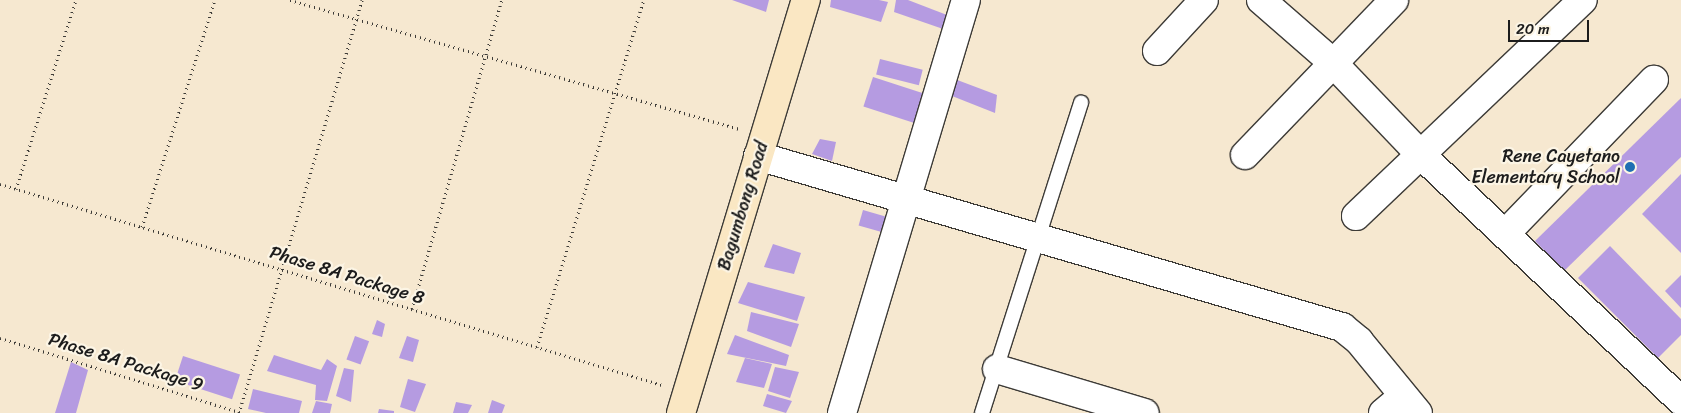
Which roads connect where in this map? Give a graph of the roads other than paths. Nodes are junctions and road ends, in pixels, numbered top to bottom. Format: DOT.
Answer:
graph roads {
  1 [pos="806,0"];
  2 [pos="966,0"];
  3 [pos="1204,0"];
  4 [pos="1261,0"];
  5 [pos="1394,0"];
  6 [pos="1583,0"];
  7 [pos="1157,51"];
  8 [pos="1332,62"];
  9 [pos="1654,80"];
  10 [pos="1081,102"];
  11 [pos="761,146"];
  12 [pos="1419,153"];
  13 [pos="1245,155"];
  14 [pos="909,198"];
  15 [pos="1356,216"];
  16 [pos="1506,233"];
  17 [pos="1038,238"];
  18 [pos="997,368"];
  19 [pos="1676,385"];
  20 [pos="684,403"];
  21 [pos="1410,405"];
  22 [pos="842,413"];
  23 [pos="982,413"];
  24 [pos="1145,413"];
  25 [pos="1383,413"];
  1 -- 11 [label="street, Bagumbong Road"];
  2 -- 14 [label="street"];
  3 -- 7 [label="street"];
  4 -- 8 [label="street"];
  5 -- 8 [label="street"];
  6 -- 12 [label="street"];
  8 -- 12 [label="street"];
  8 -- 13 [label="street"];
  9 -- 16 [label="street"];
  10 -- 17 [label="lane"];
  11 -- 14 [label="street"];
  11 -- 20 [label="street, Bagumbong Road"];
  12 -- 15 [label="street"];
  12 -- 16 [label="street"];
  14 -- 17 [label="street"];
  14 -- 22 [label="street"];
  16 -- 19 [label="street"];
  17 -- 18 [label="lane"];
  17 -- 21 [label="street"];
  18 -- 23 [label="lane"];
  18 -- 24 [label="street"];
  21 -- 25 [label="street"];
}
